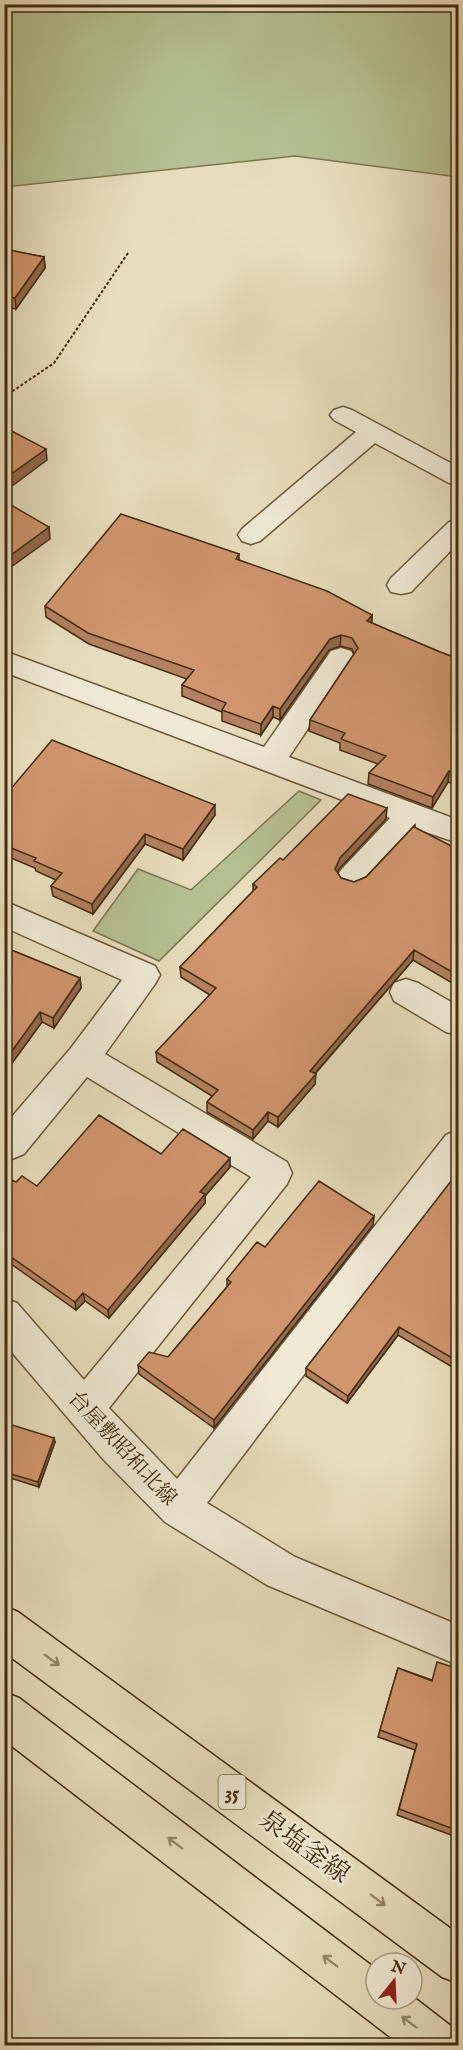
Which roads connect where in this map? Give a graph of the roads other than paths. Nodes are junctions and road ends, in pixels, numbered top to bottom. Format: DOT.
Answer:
graph roads {
  1 [pos="343,415"];
  2 [pos="373,431"];
  3 [pos="459,477"];
  4 [pos="459,528"];
  5 [pos="251,535"];
  6 [pos="401,585"];
  7 [pos="341,658"];
  8 [pos="4,661"];
  9 [pos="270,761"];
  10 [pos="412,815"];
  11 [pos="459,832"];
  12 [pos="352,878"];
  13 [pos="4,913"];
  14 [pos="406,992"];
  15 [pos="459,1022"];
  16 [pos="83,1058"];
  17 [pos="4,1141"];
  18 [pos="456,1153"];
  19 [pos="4,1315"];
  20 [pos="85,1408"];
  21 [pos="179,1508"];
  22 [pos="4,1626"];
  23 [pos="459,1645"];
  24 [pos="4,1713"];
  25 [pos="459,1961"];
  26 [pos="364,1988"];
  27 [pos="394,2011"];
  28 [pos="440,2046"];
  1 -- 2 [label="street"];
  2 -- 3 [label="street"];
  2 -- 5 [label="street"];
  4 -- 6 [label="street"];
  7 -- 9 [label="street"];
  8 -- 9 [label="street"];
  9 -- 10 [label="street"];
  10 -- 11 [label="street"];
  10 -- 12 [label="street"];
  13 -- 16 [label="street"];
  14 -- 15 [label="street"];
  16 -- 17 [label="street"];
  16 -- 20 [label="street"];
  18 -- 21 [label="street"];
  19 -- 20 [label="street, 台屋敷昭和北線"];
  20 -- 21 [label="street, 台屋敷昭和北線"];
  21 -- 23 [label="street, 台屋敷昭和北線"];
  22 -- 25 [label="main road, 泉塩釜線 / 35, one-way"];
  26 -- 24 [label="main road, one-way"];
  28 -- 27 [label="main road, one-way"];
}
